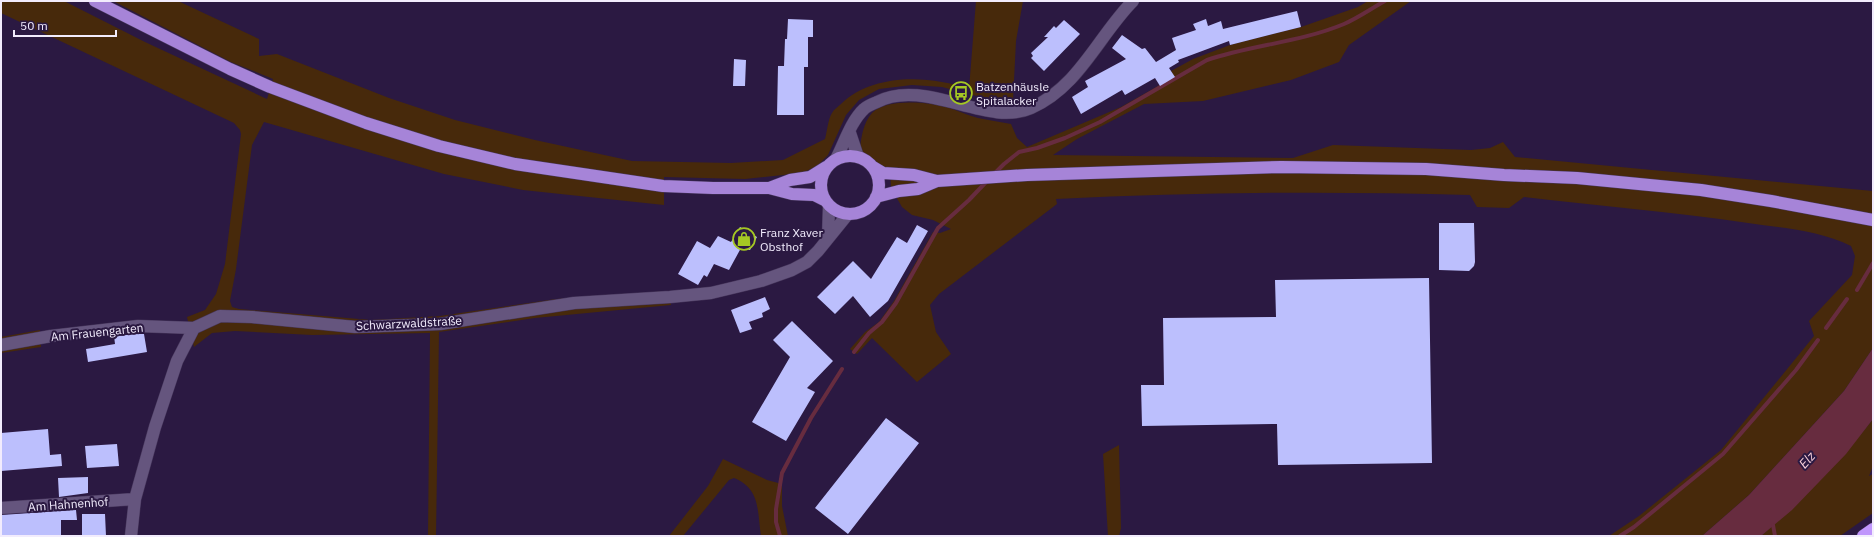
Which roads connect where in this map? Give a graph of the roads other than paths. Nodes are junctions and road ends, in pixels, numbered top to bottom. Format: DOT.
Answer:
graph roads {
  1 [pos="95,1"];
  2 [pos="1133,1"];
  3 [pos="850,132"];
  4 [pos="858,157"];
  5 [pos="831,163"];
  6 [pos="873,167"];
  7 [pos="937,181"];
  8 [pos="769,188"];
  9 [pos="876,198"];
  10 [pos="827,203"];
  11 [pos="848,214"];
  12 [pos="1873,220"];
  13 [pos="828,238"];
  14 [pos="194,328"];
  15 [pos="1,345"];
  16 [pos="136,499"];
  17 [pos="1,508"];
  18 [pos="1873,529"];
  19 [pos="131,536"];
  20 [pos="1863,536"];
  1 -- 8 [label="main road"];
  2 -- 3 [label="street"];
  3 -- 4 [label="street"];
  3 -- 5 [label="street"];
  4 -- 5 [label="main road"];
  4 -- 6 [label="main road"];
  5 -- 8 [label="main road"];
  5 -- 10 [label="main road"];
  6 -- 7 [label="main road"];
  6 -- 9 [label="main road"];
  7 -- 9 [label="main road"];
  7 -- 12 [label="main road"];
  8 -- 10 [label="main road"];
  9 -- 11 [label="main road"];
  10 -- 11 [label="main road"];
  10 -- 13 [label="street"];
  11 -- 13 [label="street, Schwarzwaldstraße"];
  13 -- 14 [label="street, Schwarzwaldstraße"];
  14 -- 15 [label="street, Am Frauengarten"];
  14 -- 16 [label="street"];
  16 -- 17 [label="street, Am Hahnenhof"];
  16 -- 19 [label="street"];
  18 -- 20 [label="highway"];
}
